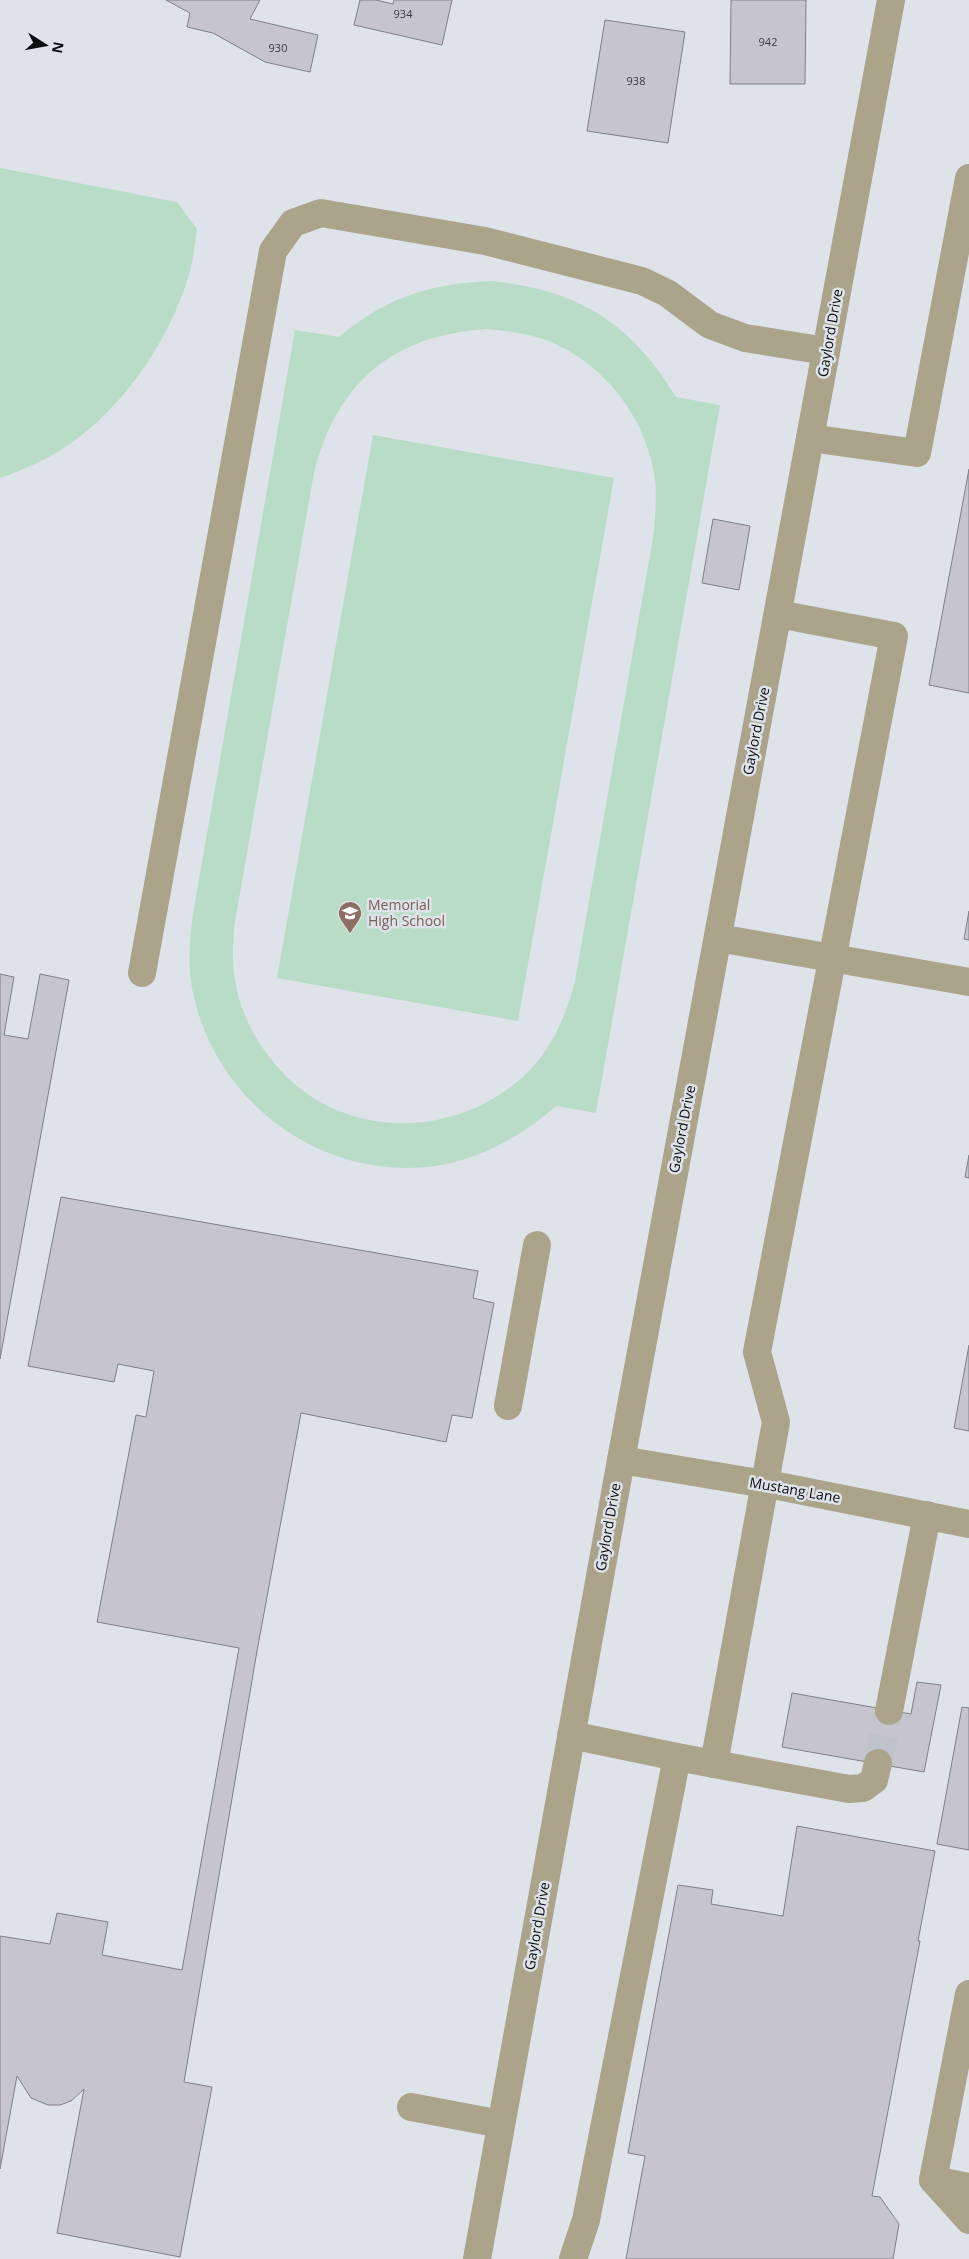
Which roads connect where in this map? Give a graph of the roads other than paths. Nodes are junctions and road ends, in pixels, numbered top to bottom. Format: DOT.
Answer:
graph roads {
  1 [pos="891,0"];
  2 [pos="969,178"];
  3 [pos="826,351"];
  4 [pos="810,438"];
  5 [pos="778,614"];
  6 [pos="718,938"];
  7 [pos="832,958"];
  8 [pos="142,973"];
  9 [pos="969,982"];
  10 [pos="537,1246"];
  11 [pos="508,1406"];
  12 [pos="621,1460"];
  13 [pos="766,1485"];
  14 [pos="927,1516"];
  15 [pos="969,1524"];
  16 [pos="889,1711"];
  17 [pos="571,1735"];
  18 [pos="677,1757"];
  19 [pos="714,1764"];
  20 [pos="878,1764"];
  21 [pos="969,1994"];
  22 [pos="965,2032"];
  23 [pos="960,2088"];
  24 [pos="410,2107"];
  25 [pos="501,2124"];
  26 [pos="933,2180"];
  27 [pos="969,2187"];
  28 [pos="969,2220"];
  29 [pos="477,2259"];
  30 [pos="573,2259"];
  1 -- 3 [label="street, Gaylord Drive"];
  2 -- 4 [label="street"];
  3 -- 4 [label="street, Gaylord Drive"];
  3 -- 8 [label="street"];
  4 -- 5 [label="street, Gaylord Drive"];
  5 -- 6 [label="street, Gaylord Drive"];
  5 -- 7 [label="street"];
  6 -- 7 [label="street"];
  6 -- 12 [label="street, Gaylord Drive"];
  7 -- 9 [label="street"];
  7 -- 13 [label="street"];
  10 -- 11 [label="street"];
  12 -- 13 [label="street, Mustang Lane"];
  12 -- 17 [label="street, Gaylord Drive"];
  13 -- 14 [label="street, Mustang Lane"];
  13 -- 19 [label="street"];
  14 -- 15 [label="street, Mustang Lane"];
  14 -- 16 [label="street"];
  17 -- 18 [label="street"];
  17 -- 25 [label="street, Gaylord Drive"];
  18 -- 19 [label="street"];
  18 -- 30 [label="street"];
  19 -- 20 [label="street"];
  21 -- 22 [label="street"];
  22 -- 23 [label="street"];
  23 -- 26 [label="street"];
  24 -- 25 [label="street"];
  25 -- 29 [label="street, Gaylord Drive"];
  26 -- 27 [label="street"];
  26 -- 28 [label="street"];
}
